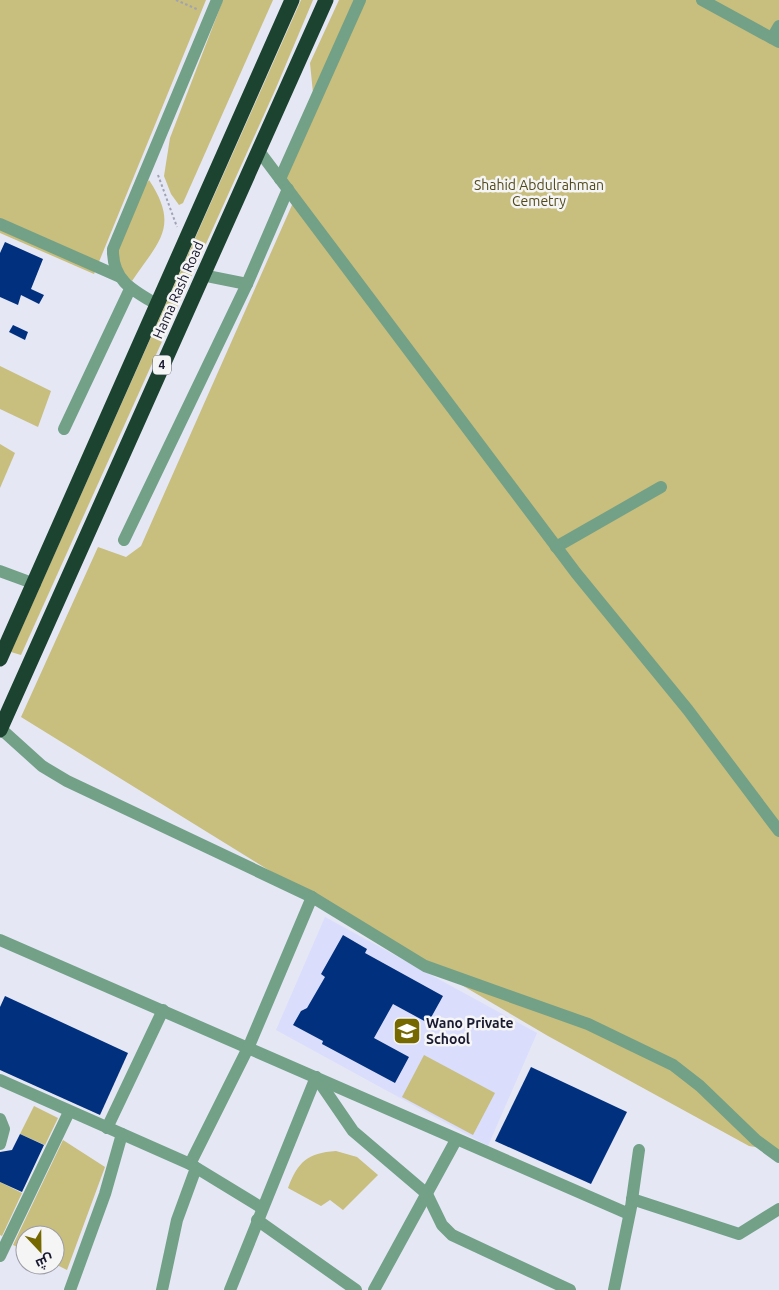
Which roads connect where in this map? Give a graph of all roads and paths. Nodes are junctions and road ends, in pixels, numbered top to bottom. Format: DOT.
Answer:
graph roads {
  1 [pos="176,0"];
  2 [pos="217,0"];
  3 [pos="292,0"];
  4 [pos="326,0"];
  5 [pos="360,0"];
  6 [pos="702,0"];
  7 [pos="210,14"];
  8 [pos="779,26"];
  9 [pos="775,40"];
  10 [pos="259,151"];
  11 [pos="156,170"];
  12 [pos="280,179"];
  13 [pos="288,190"];
  14 [pos="0,224"];
  15 [pos="184,242"];
  16 [pos="118,276"];
  17 [pos="202,276"];
  18 [pos="247,284"];
  19 [pos="130,289"];
  20 [pos="158,305"];
  21 [pos="64,429"];
  22 [pos="661,487"];
  23 [pos="124,540"];
  24 [pos="556,547"];
  25 [pos="0,570"];
  26 [pos="34,584"];
  27 [pos="0,659"];
  28 [pos="0,730"];
  29 [pos="779,831"];
  30 [pos="312,898"];
  31 [pos="0,940"];
  32 [pos="163,1010"];
  33 [pos="248,1046"];
  34 [pos="316,1077"];
  35 [pos="0,1080"];
  36 [pos="69,1112"];
  37 [pos="0,1120"];
  38 [pos="107,1128"];
  39 [pos="122,1134"];
  40 [pos="456,1140"];
  41 [pos="0,1144"];
  42 [pos="639,1150"];
  43 [pos="779,1157"];
  44 [pos="193,1166"];
  45 [pos="427,1194"];
  46 [pos="632,1199"];
  47 [pos="262,1208"];
  48 [pos="779,1208"];
  49 [pos="629,1214"];
  50 [pos="257,1220"];
  51 [pos="0,1256"];
  52 [pos="70,1290"];
  53 [pos="162,1290"];
  54 [pos="230,1290"];
  55 [pos="356,1290"];
  56 [pos="374,1290"];
  57 [pos="570,1290"];
  58 [pos="614,1290"];
  1 -- 7 [label="path"];
  2 -- 7 [label="street"];
  3 -- 15 [label="highway, Hama Rash Road / 4"];
  4 -- 10 [label="highway, Hama Rash Road / 4"];
  5 -- 12 [label="street"];
  6 -- 9 [label="street"];
  7 -- 16 [label="street"];
  8 -- 9 [label="street"];
  10 -- 12 [label="street"];
  10 -- 17 [label="highway, Hama Rash Road / 4"];
  11 -- 15 [label="path"];
  12 -- 13 [label="street"];
  13 -- 18 [label="street"];
  13 -- 24 [label="street"];
  14 -- 16 [label="street"];
  15 -- 20 [label="highway, Hama Rash Road / 4"];
  16 -- 19 [label="street"];
  17 -- 18 [label="street"];
  17 -- 28 [label="highway, Hama Rash Road / 4"];
  18 -- 23 [label="street"];
  19 -- 20 [label="street"];
  19 -- 21 [label="street"];
  20 -- 26 [label="highway, Hama Rash Road / 4"];
  22 -- 24 [label="street"];
  24 -- 29 [label="street"];
  25 -- 26 [label="street"];
  26 -- 27 [label="highway, Hama Rash Road / 4"];
  28 -- 30 [label="street"];
  30 -- 33 [label="street"];
  30 -- 43 [label="street"];
  31 -- 32 [label="street"];
  32 -- 33 [label="street"];
  32 -- 38 [label="street"];
  33 -- 34 [label="street"];
  33 -- 44 [label="street"];
  34 -- 40 [label="street"];
  34 -- 45 [label="street"];
  34 -- 47 [label="street"];
  35 -- 36 [label="street"];
  36 -- 38 [label="street"];
  36 -- 51 [label="street"];
  37 -- 41 [label="street"];
  38 -- 39 [label="street"];
  39 -- 44 [label="street"];
  39 -- 52 [label="street"];
  40 -- 45 [label="street"];
  40 -- 49 [label="street"];
  42 -- 46 [label="street"];
  44 -- 47 [label="street"];
  44 -- 53 [label="street"];
  45 -- 56 [label="street"];
  45 -- 57 [label="street"];
  46 -- 48 [label="street"];
  46 -- 49 [label="street"];
  47 -- 50 [label="street"];
  49 -- 58 [label="street"];
  50 -- 54 [label="street"];
  50 -- 55 [label="street"];
}
